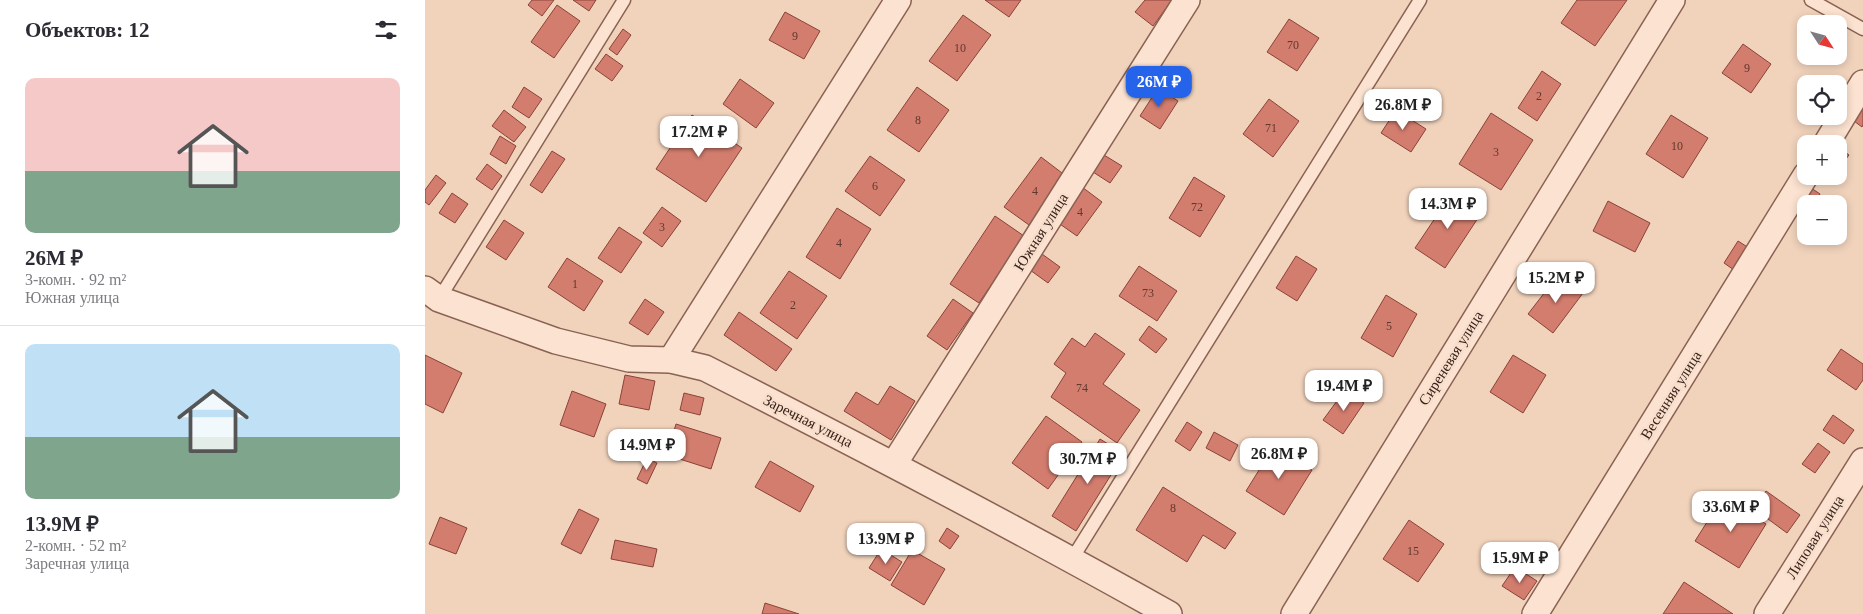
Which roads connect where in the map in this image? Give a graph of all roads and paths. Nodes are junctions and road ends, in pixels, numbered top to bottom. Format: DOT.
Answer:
graph roads {
  1 [pos="624,0"];
  2 [pos="898,0"];
  3 [pos="1187,0"];
  4 [pos="1420,0"];
  5 [pos="1671,0"];
  6 [pos="1811,0"];
  7 [pos="1863,29"];
  8 [pos="1863,84"];
  9 [pos="1832,135"];
  10 [pos="1800,185"];
  11 [pos="432,294"];
  12 [pos="671,360"];
  13 [pos="1863,461"];
  14 [pos="894,464"];
  15 [pos="1072,559"];
  16 [pos="1169,614"];
  17 [pos="1294,614"];
  18 [pos="1535,614"];
  19 [pos="1767,614"];
  1 -- 11 [label="lane"];
  2 -- 12 [label="street"];
  3 -- 14 [label="street, Южная улица"];
  4 -- 15 [label="lane"];
  5 -- 17 [label="street, Сиреневая улица"];
  6 -- 7 [label="lane"];
  8 -- 9 [label="street"];
  10 -- 18 [label="street, Весенняя улица"];
  11 -- 12 [label="street, Заречная улица"];
  12 -- 14 [label="street, Заречная улица"];
  13 -- 19 [label="street, Липовая улица"];
  14 -- 15 [label="street, Заречная улица"];
  15 -- 16 [label="street, Заречная улица"];
}
